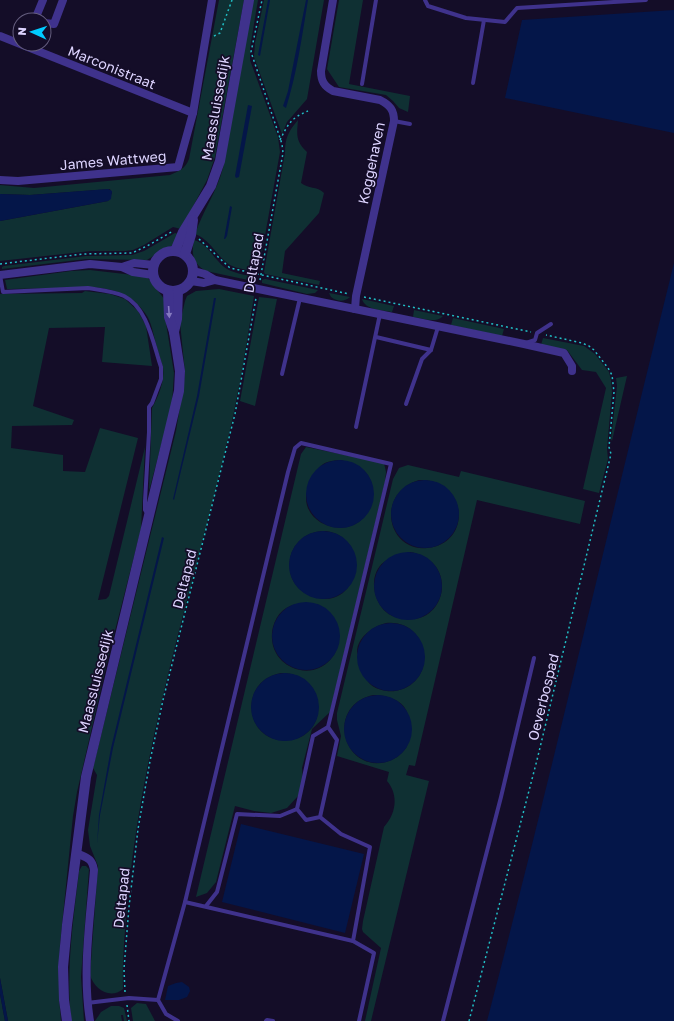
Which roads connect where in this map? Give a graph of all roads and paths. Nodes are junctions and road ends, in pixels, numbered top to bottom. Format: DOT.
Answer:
graph roads {
  1 [pos="43,0"];
  2 [pos="63,0"];
  3 [pos="212,0"];
  4 [pos="232,0"];
  5 [pos="249,0"];
  6 [pos="262,0"];
  7 [pos="333,0"];
  8 [pos="376,0"];
  9 [pos="425,0"];
  10 [pos="646,0"];
  11 [pos="613,1"];
  12 [pos="38,12"];
  13 [pos="484,20"];
  14 [pos="52,24"];
  15 [pos="0,36"];
  16 [pos="12,40"];
  17 [pos="204,43"];
  18 [pos="47,52"];
  19 [pos="473,83"];
  20 [pos="362,84"];
  21 [pos="308,111"];
  22 [pos="193,113"];
  23 [pos="394,121"];
  24 [pos="410,124"];
  25 [pos="280,140"];
  26 [pos="282,144"];
  27 [pos="0,180"];
  28 [pos="187,234"];
  29 [pos="180,253"];
  30 [pos="0,264"];
  31 [pos="154,270"];
  32 [pos="0,275"];
  33 [pos="193,276"];
  34 [pos="261,276"];
  35 [pos="258,289"];
  36 [pos="173,291"];
  37 [pos="356,296"];
  38 [pos="300,298"];
  39 [pos="355,309"];
  40 [pos="380,314"];
  41 [pos="551,324"];
  42 [pos="438,326"];
  43 [pos="537,333"];
  44 [pos="376,337"];
  45 [pos="524,344"];
  46 [pos="431,350"];
  47 [pos="572,371"];
  48 [pos="282,374"];
  49 [pos="406,404"];
  50 [pos="356,427"];
  51 [pos="150,516"];
  52 [pos="534,658"];
  53 [pos="328,727"];
  54 [pos="297,809"];
  55 [pos="320,817"];
  56 [pos="76,854"];
  57 [pos="185,902"];
  58 [pos="206,906"];
  59 [pos="353,941"];
  60 [pos="128,998"];
  61 [pos="158,1000"];
  62 [pos="87,1003"];
  63 [pos="67,1021"];
  64 [pos="90,1021"];
  65 [pos="129,1021"];
  66 [pos="178,1021"];
  67 [pos="266,1021"];
  68 [pos="273,1021"];
  69 [pos="359,1021"];
  70 [pos="443,1021"];
  71 [pos="469,1021"];
  1 -- 12 [label="street"];
  2 -- 14 [label="street"];
  3 -- 17 [label="street, James Wattweg"];
  4 -- 17 [label="path"];
  5 -- 28 [label="street, Maassluissedijk"];
  6 -- 25 [label="path, Maassluissedijk"];
  7 -- 23 [label="street, Koggehaven"];
  8 -- 20 [label="lane"];
  9 -- 13 [label="lane"];
  10 -- 11 [label="lane"];
  11 -- 13 [label="lane"];
  13 -- 19 [label="lane"];
  15 -- 16 [label="street, Marconistraat"];
  17 -- 22 [label="street, James Wattweg"];
  18 -- 22 [label="street, Marconistraat"];
  21 -- 25 [label="path"];
  22 -- 27 [label="street, James Wattweg"];
  23 -- 24 [label="lane"];
  23 -- 37 [label="street, Koggehaven"];
  25 -- 26 [label="path, Maassluissedijk"];
  26 -- 34 [label="path, Deltapad"];
  28 -- 29 [label="street, Maassluissedijk"];
  28 -- 30 [label="path"];
  28 -- 34 [label="path"];
  29 -- 31 [label="street"];
  29 -- 33 [label="street"];
  31 -- 32 [label="street"];
  31 -- 36 [label="street"];
  32 -- 51 [label="lane, Maassluissedijk"];
  33 -- 35 [label="street"];
  33 -- 36 [label="street"];
  34 -- 35 [label="path, Deltapad"];
  34 -- 37 [label="path"];
  35 -- 38 [label="street"];
  35 -- 60 [label="path, Deltapad"];
  36 -- 51 [label="street, Maassluissedijk"];
  37 -- 39 [label="street, Koggehaven"];
  37 -- 43 [label="path"];
  38 -- 39 [label="street"];
  38 -- 48 [label="lane"];
  39 -- 40 [label="street"];
  40 -- 42 [label="street"];
  40 -- 44 [label="lane"];
  41 -- 43 [label="lane"];
  42 -- 45 [label="street"];
  42 -- 46 [label="lane"];
  43 -- 45 [label="lane"];
  43 -- 71 [label="path, Oeverbospad"];
  44 -- 46 [label="lane"];
  44 -- 50 [label="lane"];
  45 -- 47 [label="street"];
  46 -- 49 [label="lane"];
  51 -- 56 [label="street, Maassluissedijk"];
  52 -- 70 [label="lane"];
  53 -- 54 [label="lane"];
  53 -- 55 [label="lane"];
  53 -- 57 [label="lane"];
  54 -- 55 [label="lane"];
  54 -- 58 [label="lane"];
  55 -- 59 [label="lane"];
  56 -- 62 [label="street"];
  56 -- 63 [label="street, Maassluissedijk"];
  57 -- 58 [label="lane"];
  57 -- 61 [label="lane"];
  58 -- 59 [label="lane"];
  59 -- 69 [label="lane"];
  60 -- 61 [label="lane"];
  60 -- 62 [label="lane"];
  60 -- 65 [label="path, Deltapad"];
  61 -- 66 [label="lane"];
  62 -- 64 [label="street"];
  67 -- 68 [label="lane"];
}
